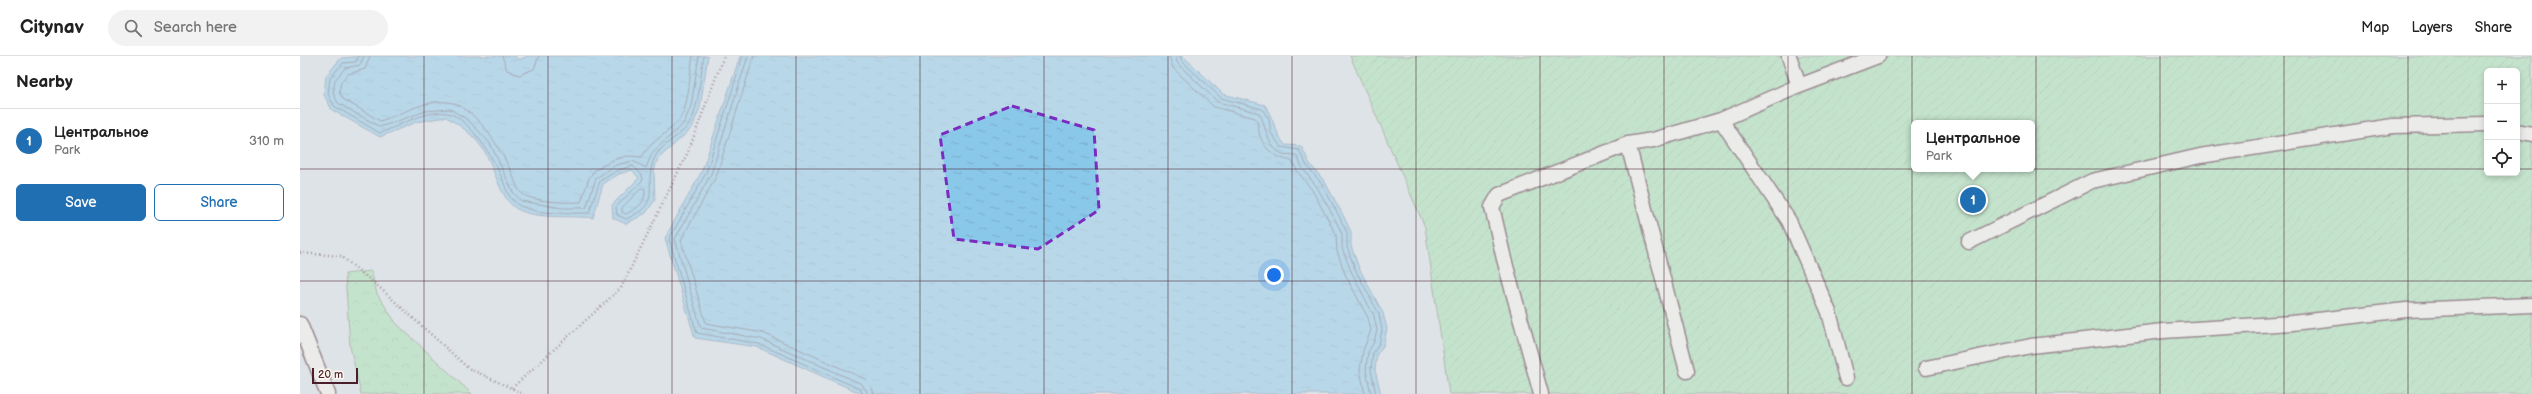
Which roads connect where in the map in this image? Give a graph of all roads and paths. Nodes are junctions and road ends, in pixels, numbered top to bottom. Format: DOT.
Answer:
graph roads {
  1 [pos="724,56"];
  2 [pos="1789,56"];
  3 [pos="1878,56"];
  4 [pos="1799,86"];
  5 [pos="1720,120"];
  6 [pos="2484,124"];
  7 [pos="2520,132"];
  8 [pos="2532,134"];
  9 [pos="1628,144"];
  10 [pos="1969,242"];
  11 [pos="300,253"];
  12 [pos="2532,305"];
  13 [pos="300,324"];
  14 [pos="1926,368"];
  15 [pos="1687,371"];
  16 [pos="1846,378"];
  17 [pos="512,388"];
  18 [pos="328,394"];
  19 [pos="524,394"];
  20 [pos="1541,394"];
  1 -- 17 [label="path"];
  2 -- 4 [label="street"];
  3 -- 4 [label="street"];
  4 -- 5 [label="street"];
  5 -- 9 [label="street"];
  5 -- 16 [label="street"];
  6 -- 10 [label="street"];
  7 -- 8 [label="street"];
  9 -- 15 [label="street"];
  9 -- 20 [label="street"];
  11 -- 17 [label="path"];
  12 -- 14 [label="street"];
  13 -- 18 [label="street"];
  17 -- 19 [label="path"];
}
